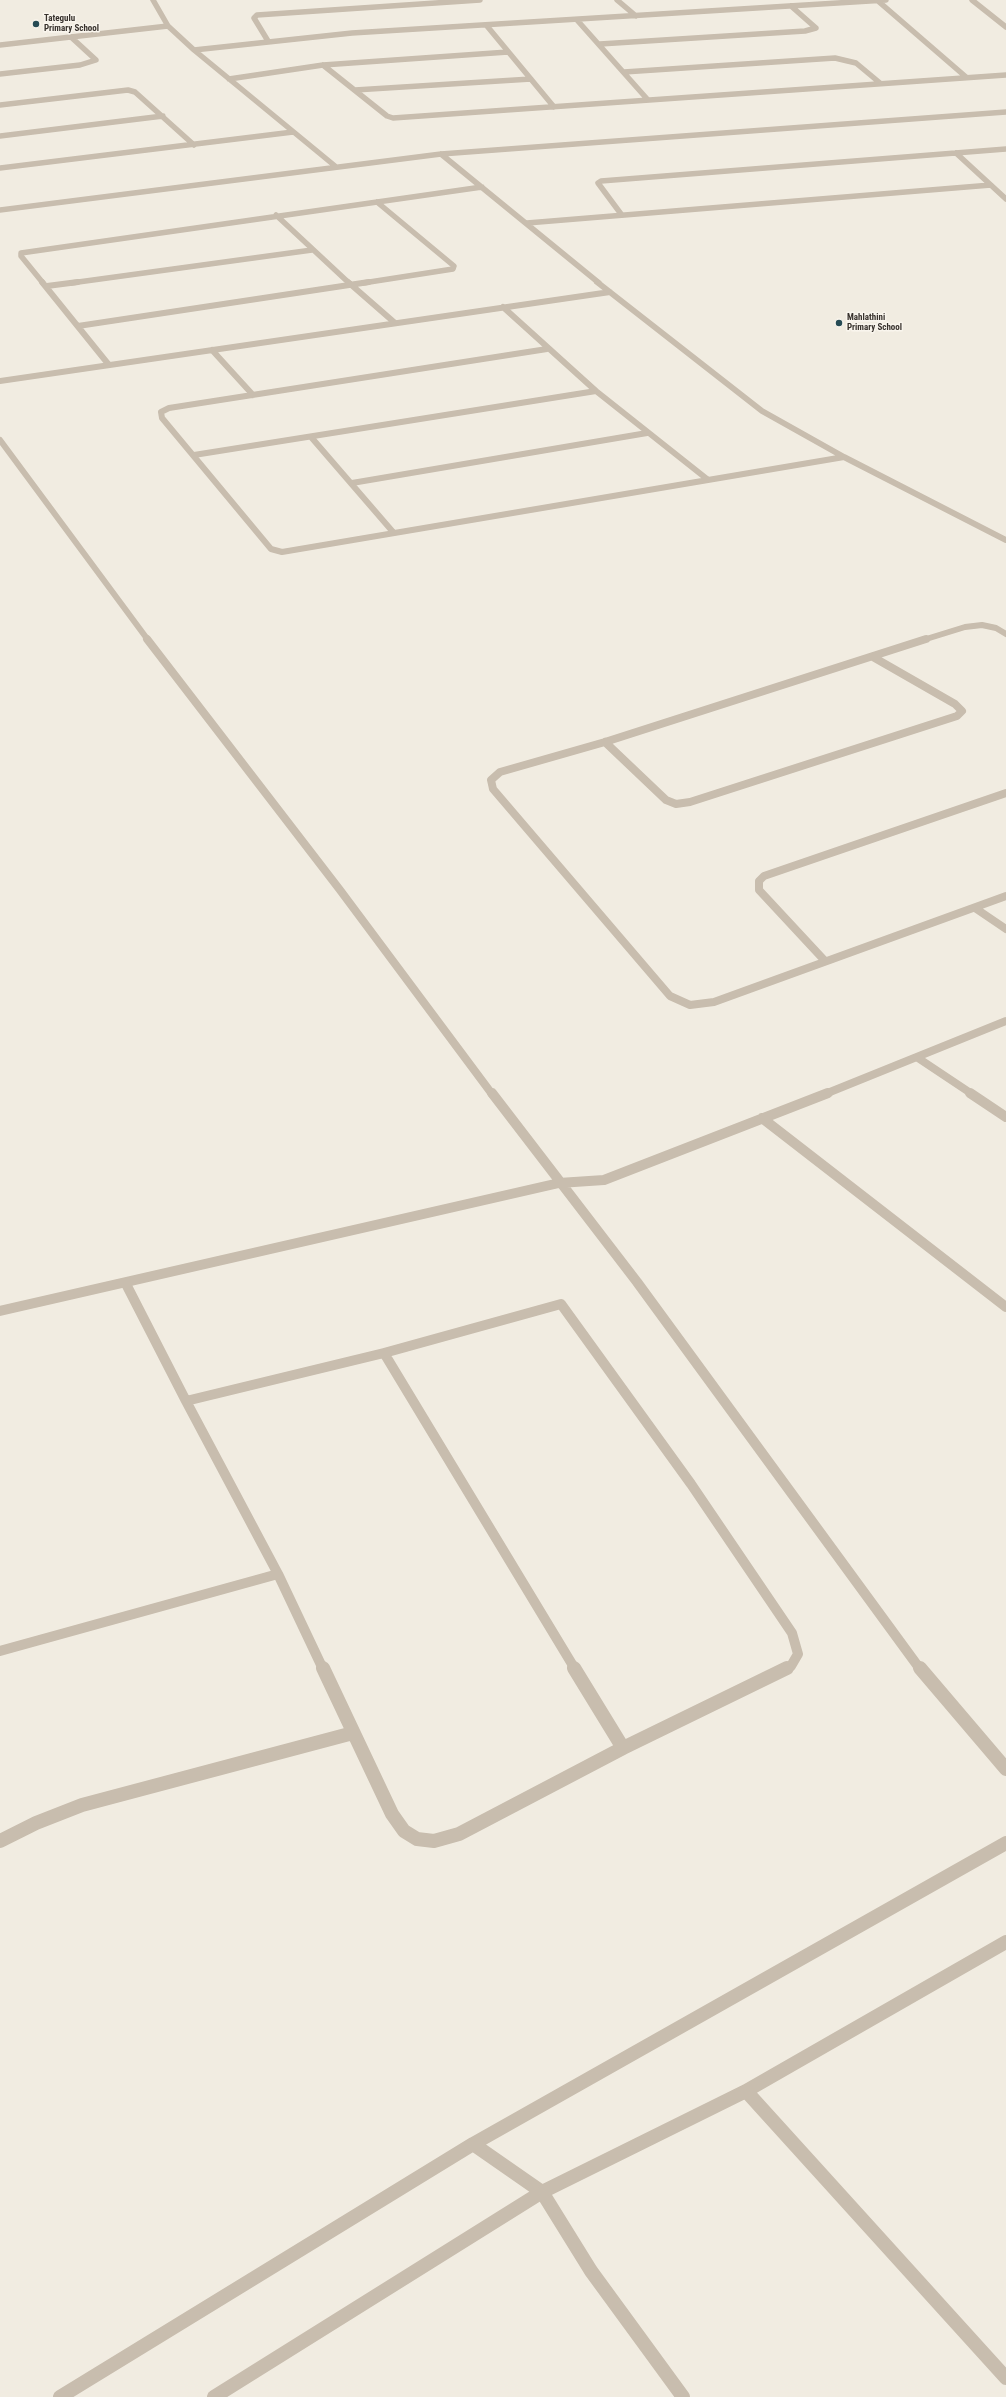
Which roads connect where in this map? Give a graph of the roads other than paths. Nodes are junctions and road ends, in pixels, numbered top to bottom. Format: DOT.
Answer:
graph roads {
  1 [pos="153,0"];
  2 [pos="480,0"];
  3 [pos="618,0"];
  4 [pos="878,0"];
  5 [pos="886,0"];
  6 [pos="972,0"];
  7 [pos="791,6"];
  8 [pos="636,16"];
  9 [pos="577,20"];
  10 [pos="168,26"];
  11 [pos="487,26"];
  12 [pos="1006,27"];
  13 [pos="71,37"];
  14 [pos="268,41"];
  15 [pos="600,44"];
  16 [pos="0,45"];
  17 [pos="194,50"];
  18 [pos="508,52"];
  19 [pos="323,65"];
  20 [pos="624,72"];
  21 [pos="0,74"];
  22 [pos="1006,75"];
  23 [pos="966,78"];
  24 [pos="229,79"];
  25 [pos="531,79"];
  26 [pos="880,83"];
  27 [pos="356,90"];
  28 [pos="648,100"];
  29 [pos="0,105"];
  30 [pos="554,107"];
  31 [pos="1006,112"];
  32 [pos="163,116"];
  33 [pos="293,132"];
  34 [pos="0,136"];
  35 [pos="194,145"];
  36 [pos="1006,149"];
  37 [pos="956,153"];
  38 [pos="441,154"];
  39 [pos="336,166"];
  40 [pos="0,168"];
  41 [pos="991,185"];
  42 [pos="482,187"];
  43 [pos="1006,199"];
  44 [pos="377,202"];
  45 [pos="0,210"];
  46 [pos="621,214"];
  47 [pos="276,215"];
  48 [pos="527,224"];
  49 [pos="312,250"];
  50 [pos="47,286"];
  51 [pos="353,286"];
  52 [pos="610,292"];
  53 [pos="503,307"];
  54 [pos="395,323"];
  55 [pos="78,326"];
  56 [pos="212,350"];
  57 [pos="547,350"];
  58 [pos="109,365"];
  59 [pos="0,381"];
  60 [pos="596,391"];
  61 [pos="253,395"];
  62 [pos="647,433"];
  63 [pos="311,436"];
  64 [pos="0,440"];
  65 [pos="194,455"];
  66 [pos="844,457"];
  67 [pos="707,479"];
  68 [pos="352,483"];
  69 [pos="393,532"];
  70 [pos="1006,540"];
  71 [pos="1006,634"];
  72 [pos="873,657"];
  73 [pos="605,742"];
  74 [pos="1006,793"];
  75 [pos="1006,896"];
  76 [pos="975,908"];
  77 [pos="1006,929"];
  78 [pos="825,961"];
  79 [pos="1006,1021"];
  80 [pos="918,1058"];
  81 [pos="762,1118"];
  82 [pos="1006,1118"];
  83 [pos="559,1183"];
  84 [pos="126,1284"];
  85 [pos="1006,1307"];
  86 [pos="0,1311"];
  87 [pos="384,1353"];
  88 [pos="186,1401"];
  89 [pos="278,1574"];
  90 [pos="0,1651"];
  91 [pos="353,1733"];
  92 [pos="623,1748"];
  93 [pos="1006,1769"];
  94 [pos="0,1841"];
  95 [pos="1006,1843"];
  96 [pos="1006,1942"];
  97 [pos="746,2091"];
  98 [pos="473,2144"];
  99 [pos="542,2192"];
  100 [pos="1006,2378"];
  101 [pos="60,2397"];
  102 [pos="214,2397"];
  103 [pos="683,2397"];
  1 -- 10 [label="street"];
  2 -- 14 [label="street"];
  3 -- 8 [label="street"];
  4 -- 5 [label="street"];
  4 -- 7 [label="street"];
  4 -- 23 [label="street"];
  6 -- 12 [label="street"];
  7 -- 8 [label="street"];
  7 -- 15 [label="street"];
  8 -- 9 [label="street"];
  9 -- 11 [label="street"];
  9 -- 15 [label="street"];
  10 -- 13 [label="street"];
  10 -- 17 [label="street"];
  11 -- 14 [label="street"];
  11 -- 18 [label="street"];
  13 -- 16 [label="street"];
  13 -- 21 [label="street"];
  14 -- 17 [label="street"];
  15 -- 20 [label="street"];
  17 -- 24 [label="street"];
  18 -- 19 [label="street"];
  18 -- 25 [label="street"];
  19 -- 24 [label="street"];
  19 -- 27 [label="street"];
  20 -- 26 [label="street"];
  20 -- 28 [label="street"];
  22 -- 23 [label="street"];
  23 -- 26 [label="street"];
  24 -- 33 [label="street"];
  25 -- 27 [label="street"];
  25 -- 30 [label="street"];
  26 -- 28 [label="street"];
  27 -- 30 [label="street"];
  28 -- 30 [label="street"];
  29 -- 32 [label="street"];
  31 -- 38 [label="street"];
  32 -- 34 [label="street"];
  32 -- 35 [label="street"];
  33 -- 35 [label="street"];
  33 -- 39 [label="street"];
  35 -- 40 [label="street"];
  36 -- 37 [label="street"];
  37 -- 41 [label="street"];
  37 -- 46 [label="street"];
  38 -- 39 [label="street"];
  38 -- 42 [label="street"];
  39 -- 45 [label="street"];
  41 -- 43 [label="street"];
  41 -- 46 [label="street"];
  42 -- 44 [label="street"];
  42 -- 48 [label="street"];
  44 -- 47 [label="street"];
  44 -- 51 [label="street"];
  46 -- 48 [label="street"];
  47 -- 49 [label="street"];
  47 -- 50 [label="street"];
  48 -- 52 [label="street"];
  49 -- 50 [label="street"];
  49 -- 51 [label="street"];
  50 -- 55 [label="street"];
  51 -- 54 [label="street"];
  51 -- 55 [label="street"];
  52 -- 53 [label="street"];
  52 -- 66 [label="street"];
  53 -- 54 [label="street"];
  53 -- 57 [label="street"];
  54 -- 56 [label="street"];
  55 -- 58 [label="street"];
  56 -- 58 [label="street"];
  56 -- 61 [label="street"];
  57 -- 60 [label="street"];
  57 -- 61 [label="street"];
  58 -- 59 [label="street"];
  60 -- 62 [label="street"];
  60 -- 63 [label="street"];
  61 -- 65 [label="street"];
  62 -- 67 [label="street"];
  62 -- 68 [label="street"];
  63 -- 65 [label="street"];
  63 -- 68 [label="street"];
  64 -- 83 [label="street"];
  65 -- 69 [label="street"];
  66 -- 67 [label="street"];
  66 -- 70 [label="street"];
  67 -- 69 [label="street"];
  68 -- 69 [label="street"];
  71 -- 72 [label="street"];
  72 -- 73 [label="street"];
  72 -- 73 [label="street"];
  73 -- 78 [label="street"];
  74 -- 78 [label="street"];
  75 -- 76 [label="street"];
  76 -- 77 [label="street"];
  76 -- 78 [label="street"];
  79 -- 80 [label="street"];
  80 -- 81 [label="street"];
  80 -- 82 [label="street"];
  81 -- 83 [label="street"];
  81 -- 85 [label="street"];
  83 -- 84 [label="street"];
  83 -- 93 [label="street"];
  84 -- 86 [label="street"];
  84 -- 88 [label="street"];
  87 -- 88 [label="street"];
  87 -- 92 [label="street"];
  87 -- 92 [label="street"];
  88 -- 89 [label="street"];
  89 -- 90 [label="street"];
  89 -- 91 [label="street"];
  91 -- 92 [label="street"];
  91 -- 94 [label="street"];
  95 -- 98 [label="street"];
  96 -- 97 [label="street"];
  97 -- 99 [label="street"];
  97 -- 100 [label="street"];
  98 -- 99 [label="street"];
  98 -- 101 [label="street"];
  99 -- 102 [label="street"];
  99 -- 103 [label="street"];
}
